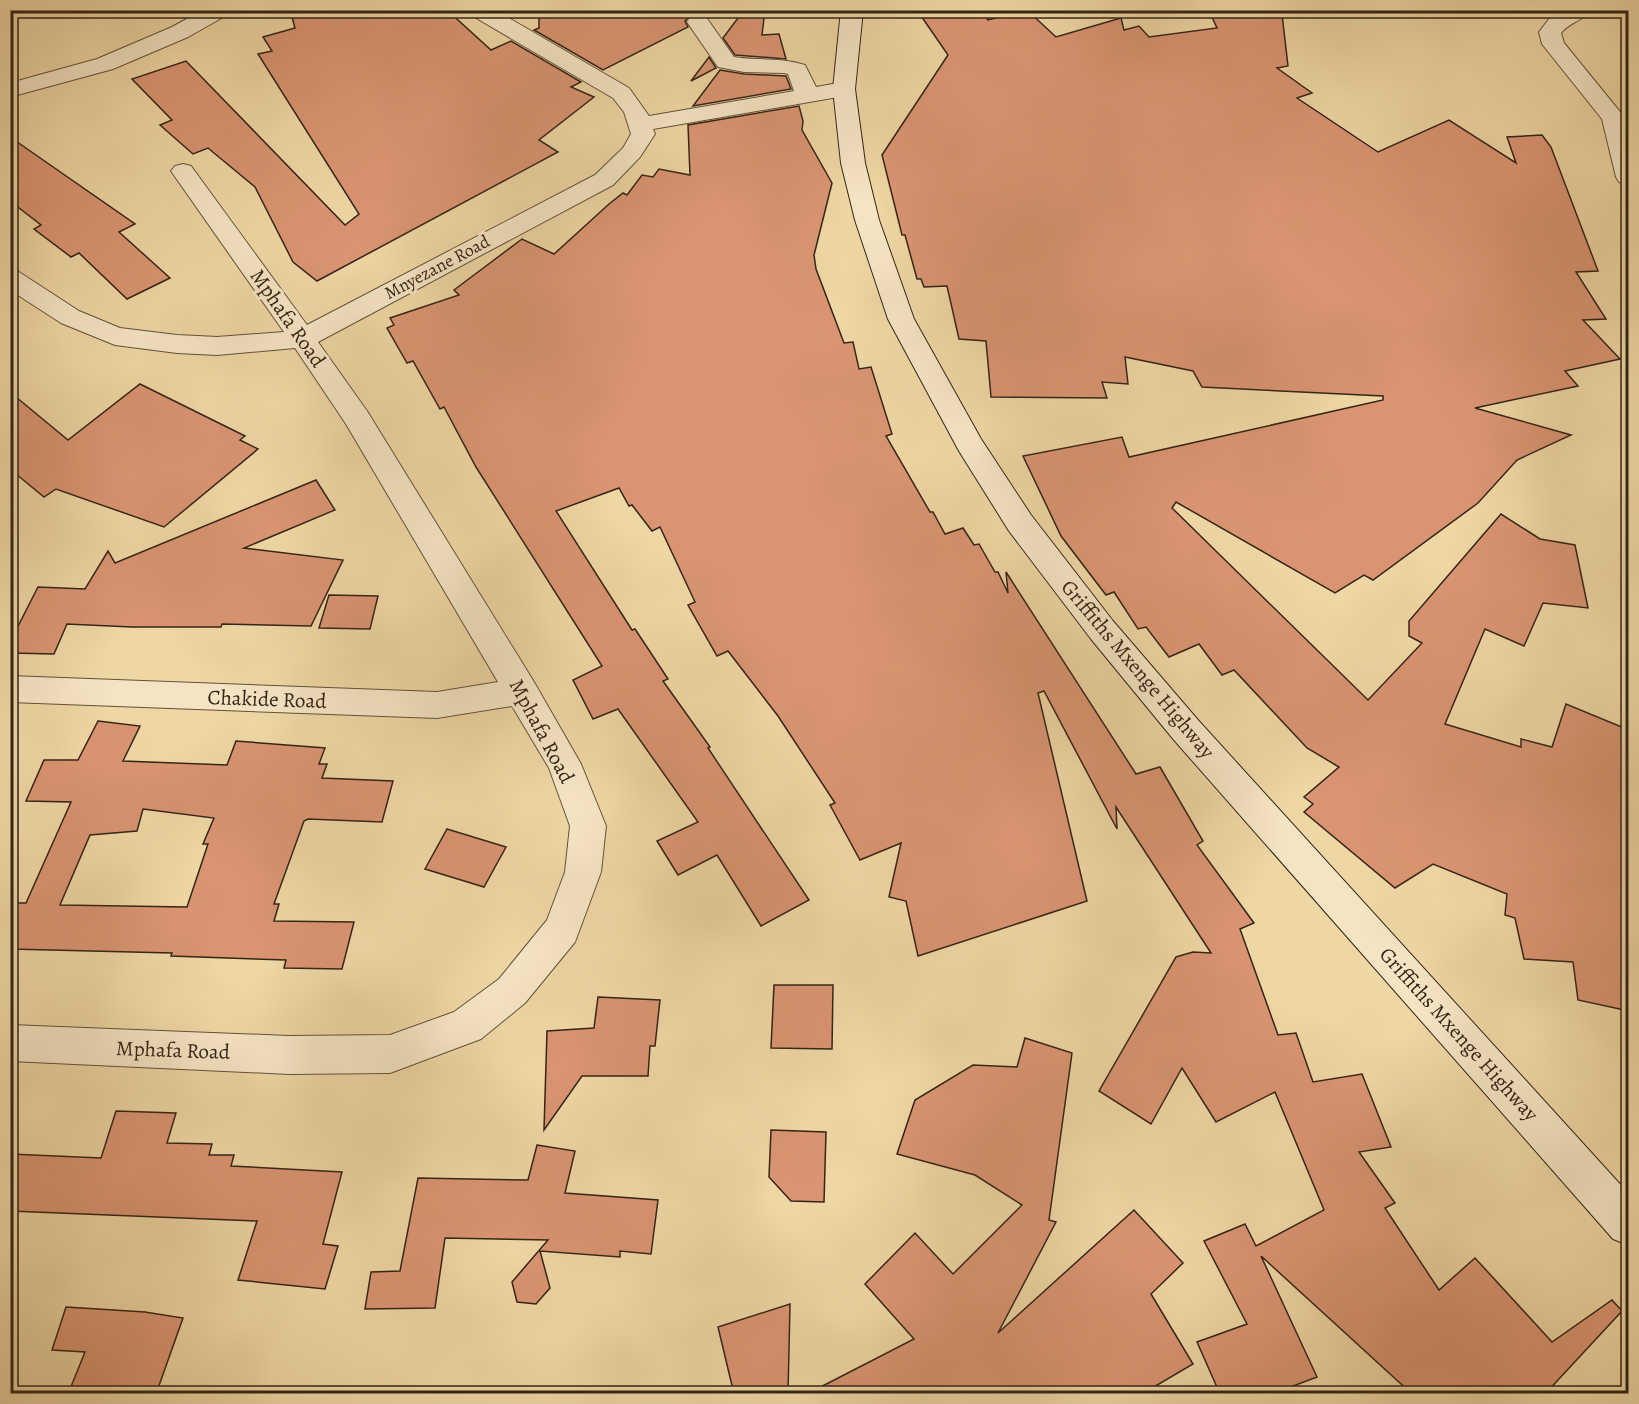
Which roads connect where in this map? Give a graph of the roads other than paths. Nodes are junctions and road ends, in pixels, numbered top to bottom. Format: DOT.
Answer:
graph roads {
  1 [pos="219,10"];
  2 [pos="479,10"];
  3 [pos="852,10"];
  4 [pos="1581,10"];
  5 [pos="698,22"];
  6 [pos="844,89"];
  7 [pos="10,90"];
  8 [pos="808,96"];
  9 [pos="641,124"];
  10 [pos="183,171"];
  11 [pos="1629,177"];
  12 [pos="10,278"];
  13 [pos="302,339"];
  14 [pos="10,689"];
  15 [pos="522,691"];
  16 [pos="10,1043"];
  17 [pos="1629,1224"];
  1 -- 7 [label="street"];
  2 -- 9 [label="street"];
  3 -- 6 [label="street, Griffiths Mxenge Highway"];
  4 -- 11 [label="street"];
  5 -- 8 [label="street"];
  6 -- 8 [label="street"];
  6 -- 17 [label="street, Griffiths Mxenge Highway"];
  8 -- 9 [label="street"];
  9 -- 13 [label="street, Mnyezane Road"];
  10 -- 13 [label="street, Mphafa Road"];
  12 -- 13 [label="street, Mnyezane Road"];
  13 -- 15 [label="street, Mphafa Road"];
  14 -- 15 [label="street, Chakide Road"];
  15 -- 16 [label="street, Mphafa Road"];
}
